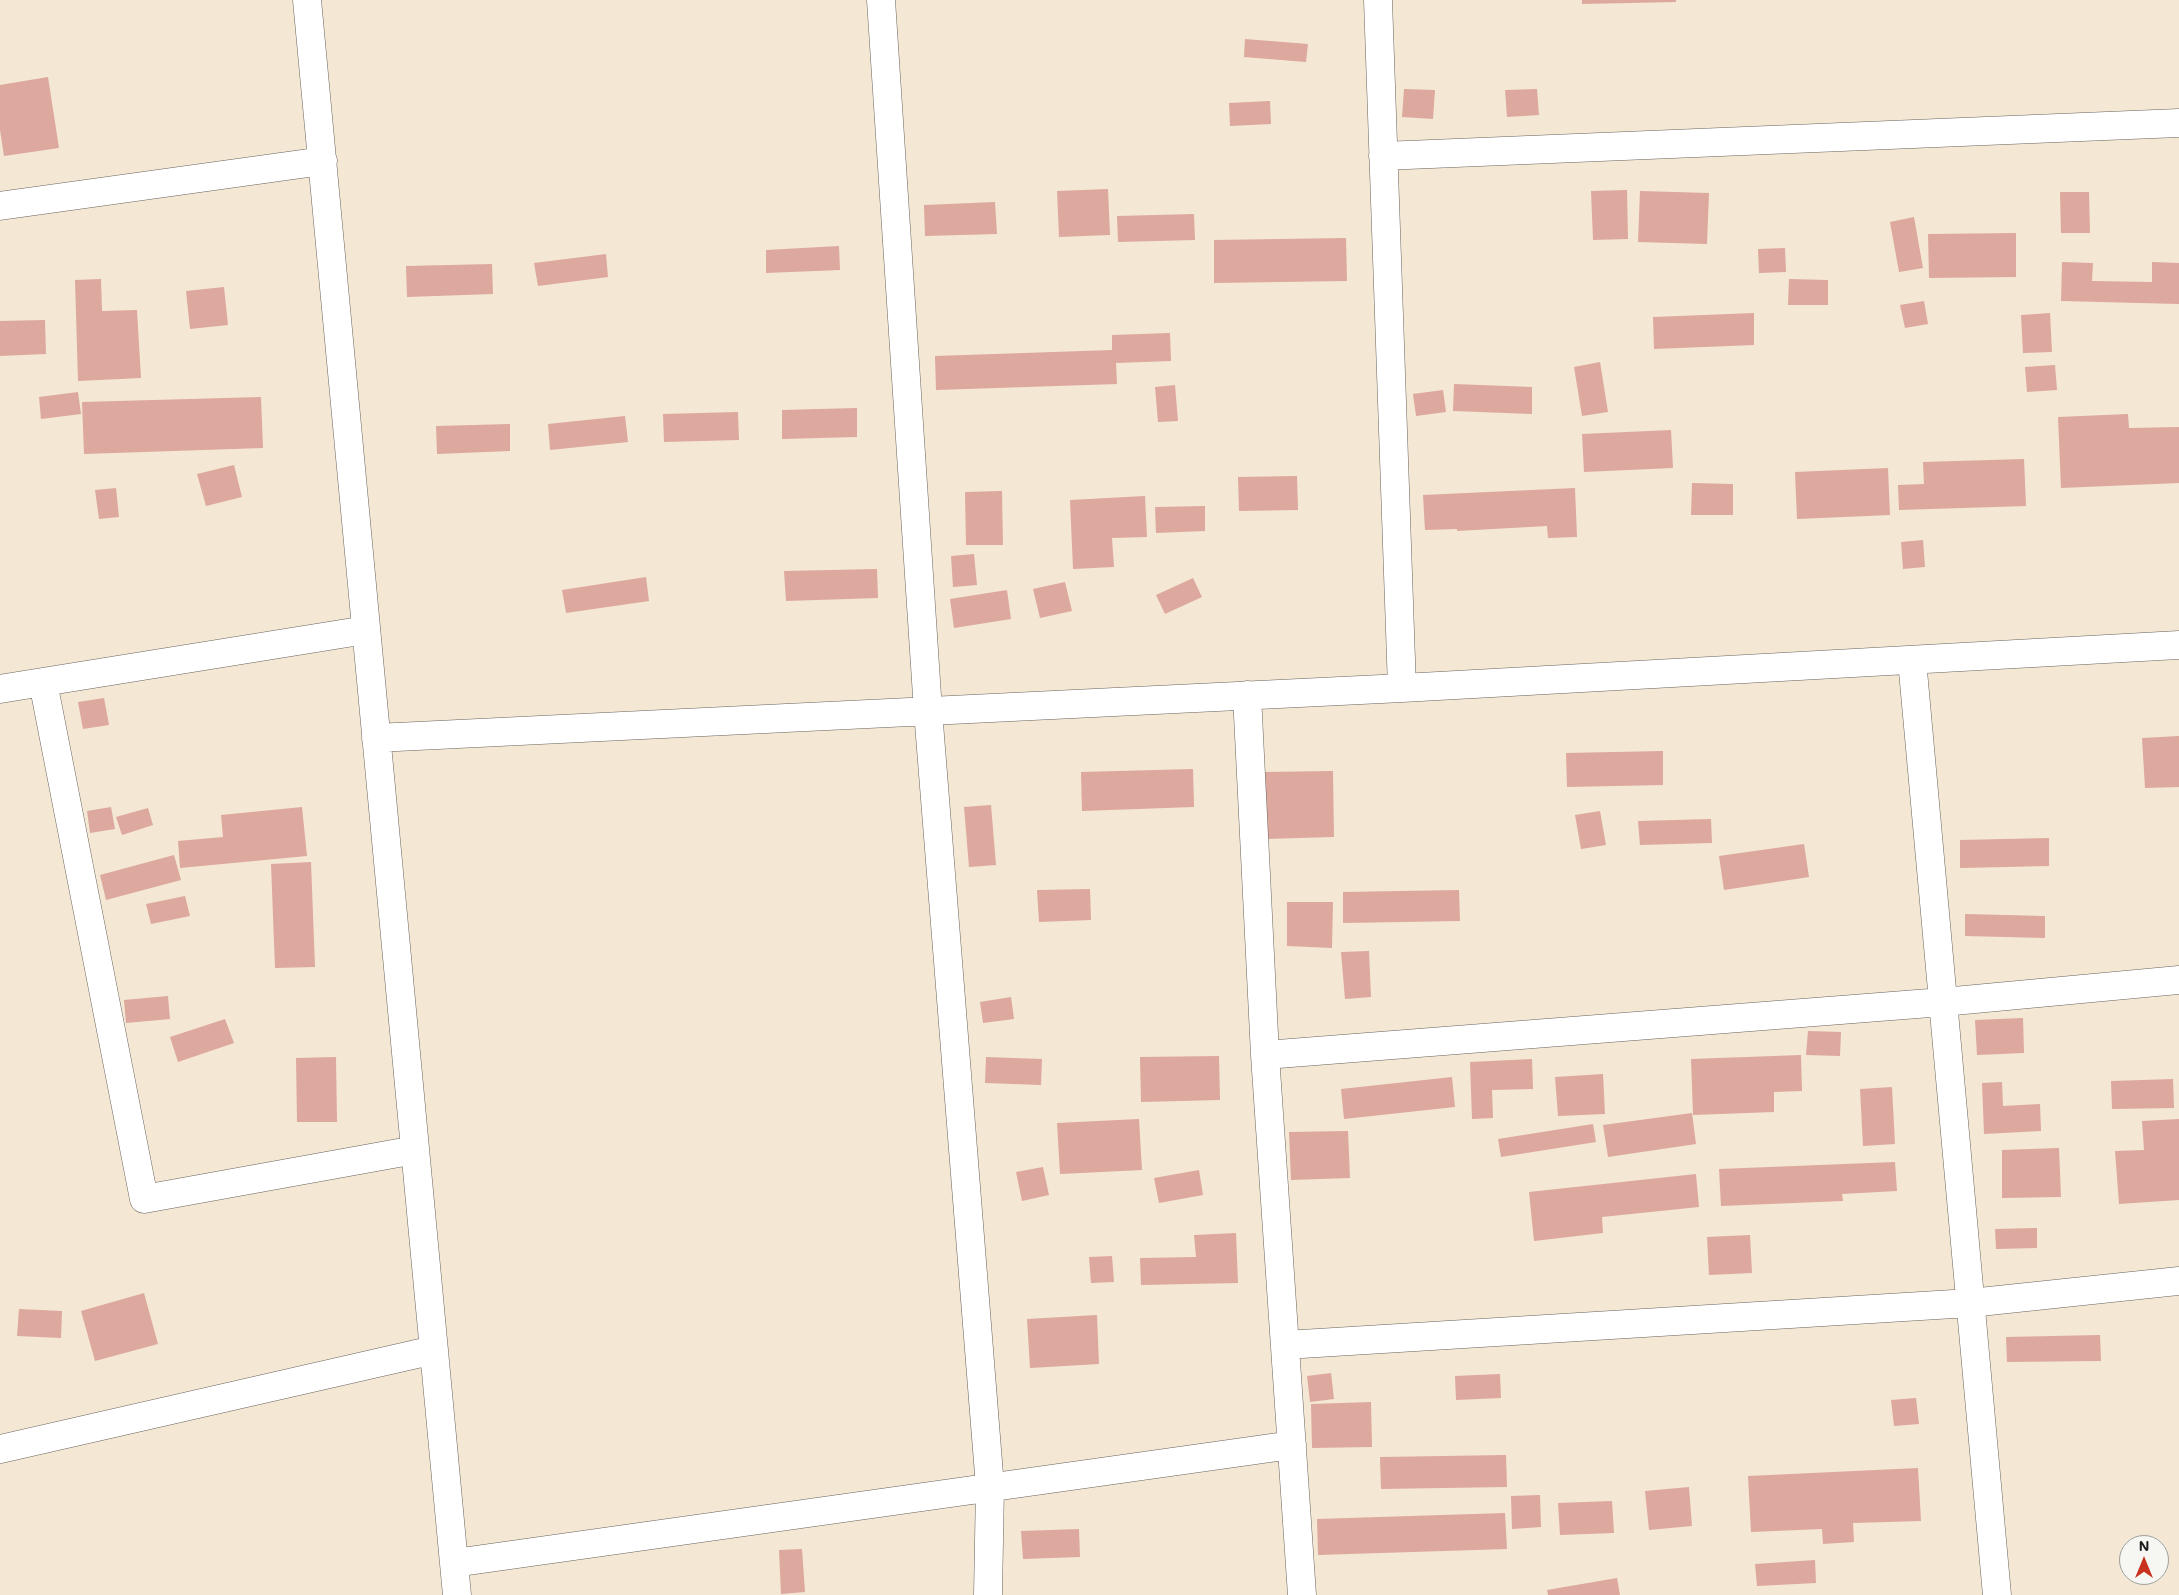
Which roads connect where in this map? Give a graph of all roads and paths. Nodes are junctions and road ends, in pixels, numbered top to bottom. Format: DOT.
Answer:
graph roads {
  1 [pos="307,0"];
  2 [pos="881,0"];
  3 [pos="1378,0"];
  4 [pos="2179,123"];
  5 [pos="1383,156"];
  6 [pos="322,161"];
  7 [pos="0,206"];
  8 [pos="366,630"];
  9 [pos="2179,645"];
  10 [pos="1912,660"];
  11 [pos="43,682"];
  12 [pos="1402,688"];
  13 [pos="0,689"];
  14 [pos="1247,695"];
  15 [pos="928,711"];
  16 [pos="376,738"];
  17 [pos="2179,980"];
  18 [pos="1943,1002"];
  19 [pos="1265,1055"];
  20 [pos="415,1150"];
  21 [pos="2179,1281"];
  22 [pos="1970,1303"];
  23 [pos="1285,1345"];
  24 [pos="434,1350"];
  25 [pos="1292,1445"];
  26 [pos="0,1449"];
  27 [pos="990,1487"];
  28 [pos="454,1563"];
  29 [pos="456,1595"];
  30 [pos="988,1595"];
  31 [pos="1302,1595"];
  32 [pos="1997,1595"];
  1 -- 6 [label="street"];
  2 -- 15 [label="street"];
  3 -- 5 [label="street"];
  4 -- 5 [label="street"];
  5 -- 12 [label="street"];
  6 -- 7 [label="street"];
  6 -- 8 [label="street"];
  8 -- 11 [label="street"];
  8 -- 16 [label="street"];
  9 -- 10 [label="street"];
  10 -- 12 [label="street"];
  10 -- 18 [label="street"];
  11 -- 13 [label="street"];
  11 -- 20 [label="street"];
  12 -- 14 [label="street"];
  14 -- 15 [label="street"];
  14 -- 19 [label="street"];
  15 -- 16 [label="street"];
  15 -- 27 [label="street"];
  16 -- 20 [label="street"];
  17 -- 18 [label="street"];
  18 -- 19 [label="street"];
  18 -- 22 [label="street"];
  19 -- 23 [label="street"];
  20 -- 24 [label="street"];
  21 -- 22 [label="street"];
  22 -- 23 [label="street"];
  22 -- 32 [label="street"];
  23 -- 25 [label="street"];
  24 -- 26 [label="street"];
  24 -- 28 [label="street"];
  25 -- 27 [label="street"];
  25 -- 31 [label="street"];
  27 -- 28 [label="street"];
  27 -- 30 [label="street"];
  28 -- 29 [label="street"];
}
